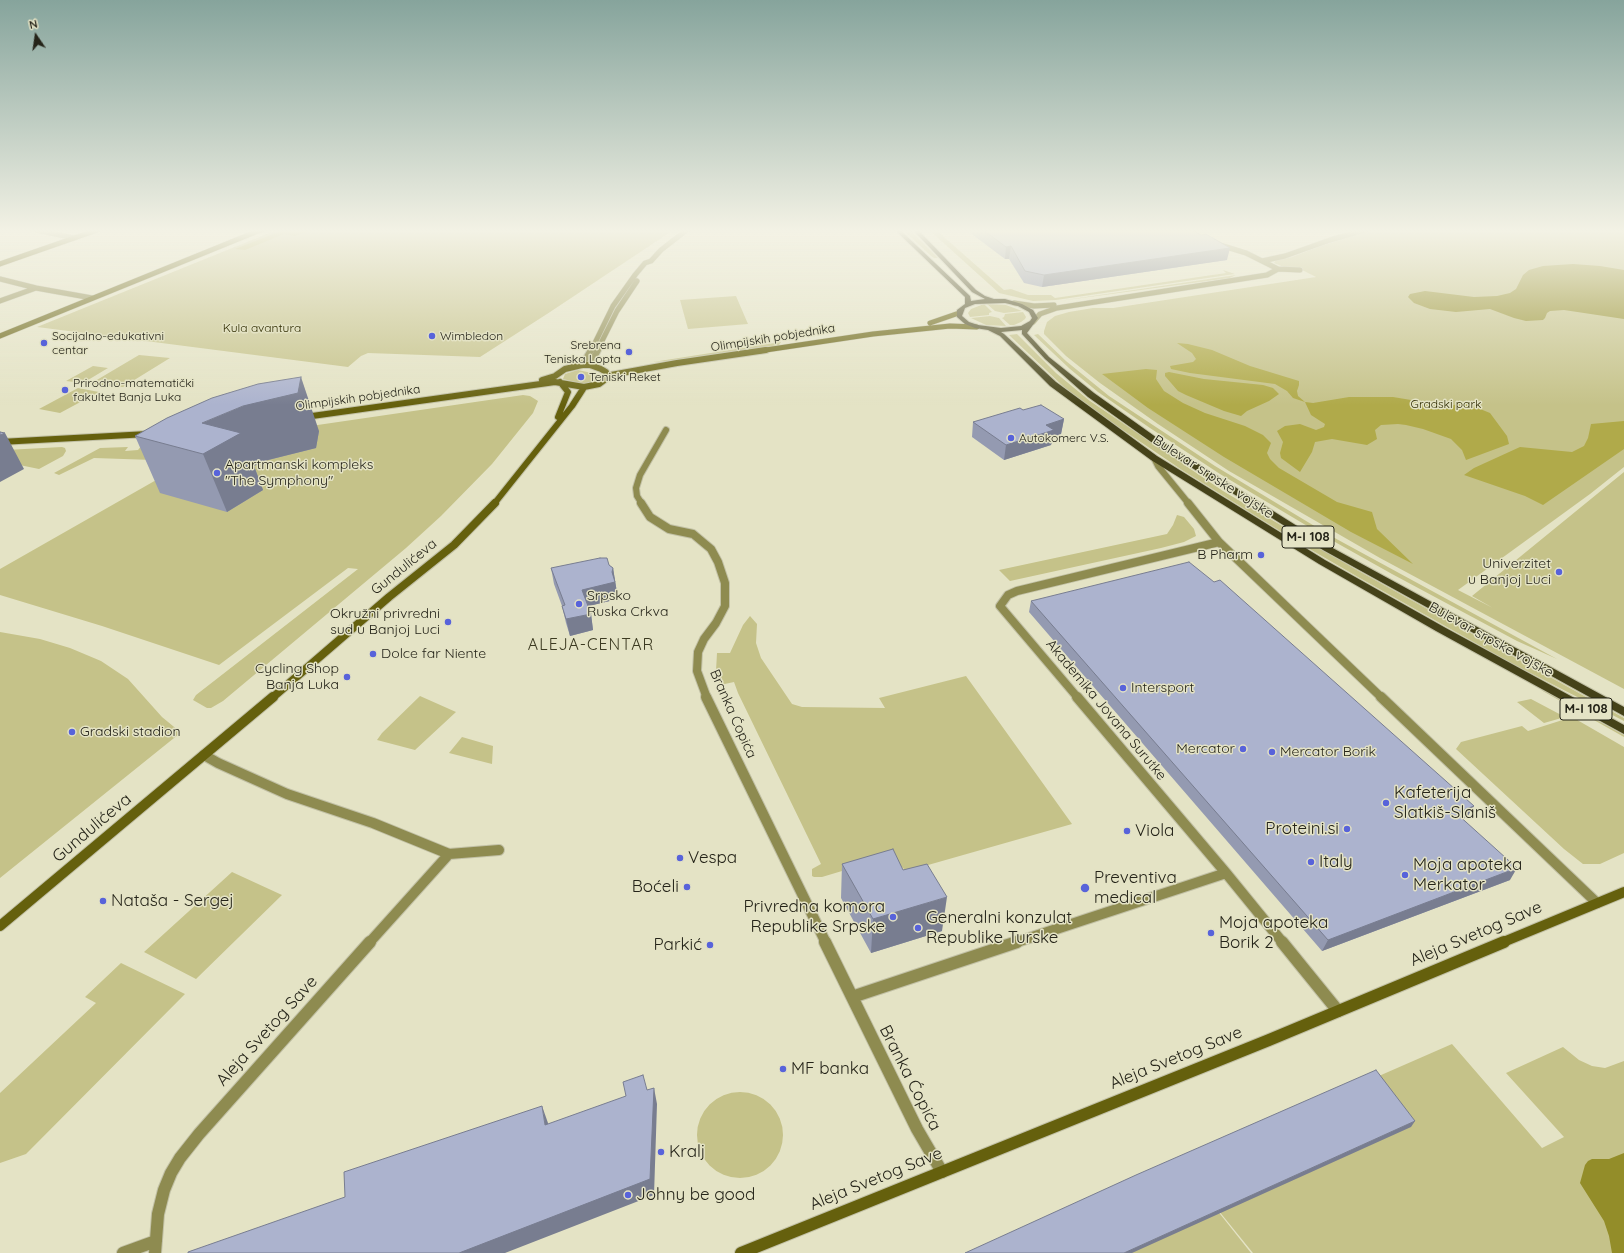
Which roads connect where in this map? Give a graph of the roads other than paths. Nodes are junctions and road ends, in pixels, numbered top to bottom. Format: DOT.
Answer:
graph roads {
  1 [pos="118,287"];
  2 [pos="626,287"];
  3 [pos="632,287"];
  4 [pos="958,287"];
  5 [pos="971,287"];
  6 [pos="1186,287"];
  7 [pos="36,288"];
  8 [pos="92,298"];
  9 [pos="1104,300"];
  10 [pos="0,301"];
  11 [pos="999,301"];
  12 [pos="1013,303"];
  13 [pos="968,304"];
  14 [pos="959,313"];
  15 [pos="1031,323"];
  16 [pos="977,327"];
  17 [pos="991,330"];
  18 [pos="873,334"];
  19 [pos="0,336"];
  20 [pos="677,363"];
  21 [pos="582,365"];
  22 [pos="590,365"];
  23 [pos="569,369"];
  24 [pos="606,373"];
  25 [pos="559,382"];
  26 [pos="587,388"];
  27 [pos="300,417"];
  28 [pos="666,430"];
  29 [pos="550,432"];
  30 [pos="156,433"];
  31 [pos="0,442"];
  32 [pos="1154,458"];
  33 [pos="1219,542"];
  34 [pos="1624,712"];
  35 [pos="1624,730"];
  36 [pos="204,755"];
  37 [pos="499,850"];
  38 [pos="449,854"];
  39 [pos="1226,874"];
  40 [pos="1624,892"];
  41 [pos="1597,903"];
  42 [pos="0,926"];
  43 [pos="852,997"];
  44 [pos="1338,1011"];
  45 [pos="942,1172"];
  46 [pos="155,1247"];
  47 [pos="123,1253"];
  48 [pos="741,1253"];
  1 -- 8 [label="street"];
  2 -- 21 [label="street"];
  3 -- 22 [label="street"];
  4 -- 13 [label="main road"];
  5 -- 11 [label="main road, Bulevar srpske vojske / M-I 108"];
  6 -- 9 [label="street"];
  7 -- 8 [label="street"];
  7 -- 10 [label="street"];
  8 -- 19 [label="street"];
  9 -- 12 [label="street"];
  9 -- 15 [label="street"];
  11 -- 12 [label="main road, Bulevar srpske vojske / M-I 108"];
  11 -- 13 [label="main road, Bulevar srpske vojske / M-I 108"];
  12 -- 15 [label="main road, Bulevar srpske vojske / M-I 108"];
  13 -- 14 [label="main road"];
  14 -- 16 [label="main road, Bulevar srpske vojske / M-I 108"];
  14 -- 18 [label="street, Olimpijskih pobjednika"];
  15 -- 17 [label="main road, Bulevar srpske vojske / M-I 108"];
  15 -- 34 [label="main road, Bulevar srpske vojske / M-I 108"];
  16 -- 17 [label="main road, Bulevar srpske vojske / M-I 108"];
  16 -- 18 [label="street, Olimpijskih pobjednika"];
  17 -- 32 [label="main road, Bulevar srpske vojske / M-I 108"];
  18 -- 20 [label="street, Olimpijskih pobjednika"];
  20 -- 24 [label="street, Olimpijskih pobjednika"];
  20 -- 24 [label="street, Olimpijskih pobjednika"];
  21 -- 22 [label="street"];
  21 -- 23 [label="street, Olimpijskih pobjednika"];
  21 -- 25 [label="street"];
  22 -- 24 [label="street"];
  23 -- 24 [label="street, Olimpijskih pobjednika"];
  23 -- 25 [label="street, Olimpijskih pobjednika"];
  24 -- 26 [label="street"];
  25 -- 26 [label="street"];
  25 -- 27 [label="street, Olimpijskih pobjednika"];
  25 -- 29 [label="street, Gundulićeva"];
  26 -- 29 [label="street, Gundulićeva"];
  28 -- 43 [label="street, Branka Ćopića"];
  29 -- 36 [label="street, Gundulićeva"];
  30 -- 31 [label="street"];
  32 -- 33 [label="street"];
  32 -- 35 [label="main road, Bulevar srpske vojske / M-I 108"];
  33 -- 39 [label="street, Akademika Jovana Surutke"];
  33 -- 41 [label="street"];
  36 -- 38 [label="street"];
  36 -- 42 [label="street, Gundulićeva"];
  37 -- 38 [label="street"];
  38 -- 46 [label="street, Aleja Svetog Save"];
  39 -- 43 [label="street"];
  39 -- 44 [label="street, Akademika Jovana Surutke"];
  40 -- 41 [label="street, Aleja Svetog Save"];
  41 -- 44 [label="street, Aleja Svetog Save"];
  43 -- 45 [label="street, Branka Ćopića"];
  44 -- 45 [label="street, Aleja Svetog Save"];
  45 -- 48 [label="street, Aleja Svetog Save"];
  46 -- 47 [label="street"];
}
